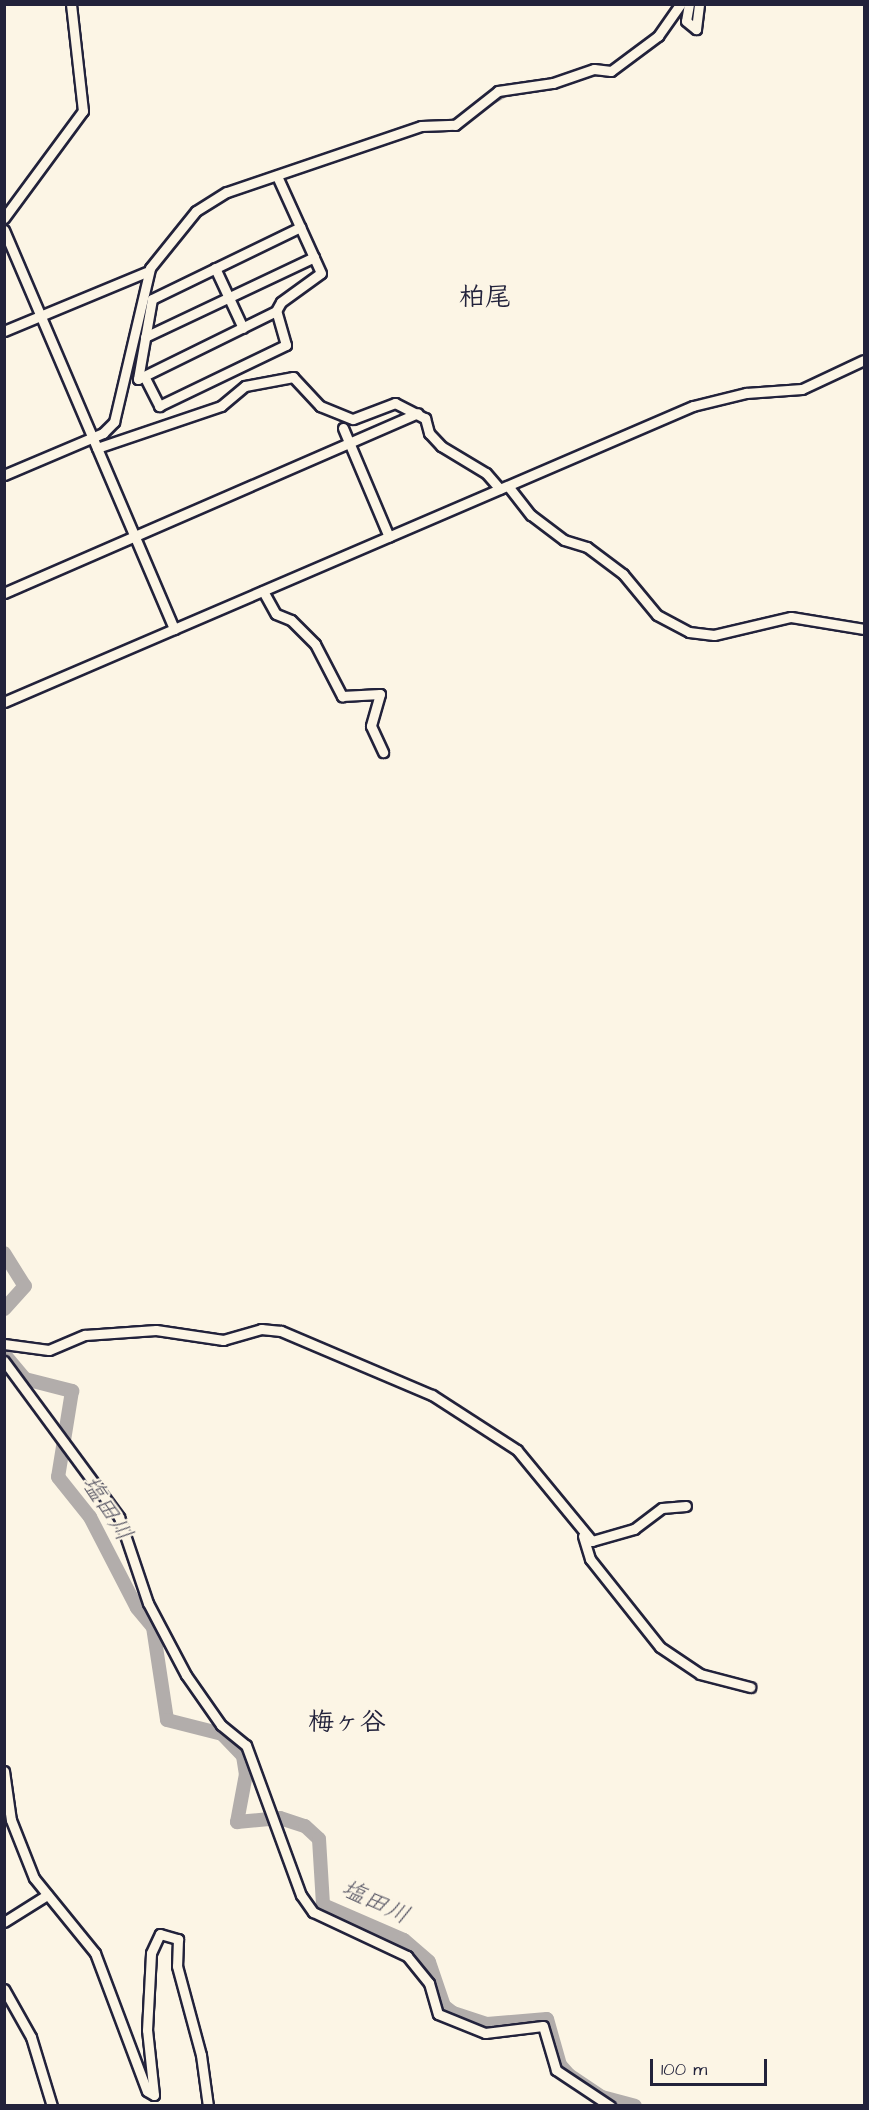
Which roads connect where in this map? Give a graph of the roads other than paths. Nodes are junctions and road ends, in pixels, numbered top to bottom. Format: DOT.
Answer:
graph roads {
  1 [pos="71,4"];
  2 [pos="680,4"];
  3 [pos="689,4"];
  4 [pos="699,4"];
  5 [pos="277,176"];
  6 [pos="4,218"];
  7 [pos="300,227"];
  8 [pos="4,231"];
  9 [pos="314,257"];
  10 [pos="215,268"];
  11 [pos="149,271"];
  12 [pos="229,297"];
  13 [pos="276,311"];
  14 [pos="41,316"];
  15 [pos="243,328"];
  16 [pos="4,331"];
  17 [pos="145,337"];
  18 [pos="864,360"];
  19 [pos="141,378"];
  20 [pos="126,385"];
  21 [pos="417,413"];
  22 [pos="343,428"];
  23 [pos="92,438"];
  24 [pos="350,443"];
  25 [pos="97,448"];
  26 [pos="4,475"];
  27 [pos="504,487"];
  28 [pos="135,536"];
  29 [pos="390,537"];
  30 [pos="263,591"];
  31 [pos="4,593"];
  32 [pos="174,629"];
  33 [pos="864,629"];
  34 [pos="4,702"];
  35 [pos="383,752"];
  36 [pos="4,1344"];
  37 [pos="4,1361"];
  38 [pos="686,1506"];
  39 [pos="583,1536"];
  40 [pos="750,1687"];
  41 [pos="4,1770"];
  42 [pos="47,1895"];
  43 [pos="4,1922"];
  44 [pos="4,1989"];
  45 [pos="52,2106"];
  46 [pos="208,2106"];
  47 [pos="610,2106"];
  1 -- 6 [label="street"];
  2 -- 5 [label="street"];
  3 -- 4 [label="street"];
  5 -- 7 [label="street"];
  5 -- 11 [label="street"];
  7 -- 9 [label="street"];
  7 -- 10 [label="street"];
  8 -- 14 [label="street"];
  9 -- 12 [label="street"];
  9 -- 13 [label="street"];
  10 -- 12 [label="street"];
  10 -- 17 [label="street"];
  11 -- 14 [label="street"];
  11 -- 20 [label="street"];
  12 -- 15 [label="street"];
  12 -- 17 [label="street"];
  13 -- 15 [label="street"];
  13 -- 19 [label="street"];
  14 -- 16 [label="street"];
  14 -- 23 [label="street"];
  15 -- 19 [label="street"];
  17 -- 19 [label="street"];
  18 -- 27 [label="street"];
  19 -- 20 [label="street"];
  20 -- 23 [label="street"];
  21 -- 24 [label="street"];
  21 -- 25 [label="street"];
  21 -- 27 [label="street"];
  22 -- 24 [label="street"];
  23 -- 25 [label="street"];
  23 -- 26 [label="street"];
  24 -- 28 [label="street"];
  24 -- 29 [label="street"];
  25 -- 28 [label="street"];
  27 -- 29 [label="street"];
  27 -- 33 [label="street"];
  28 -- 31 [label="street"];
  28 -- 32 [label="street"];
  29 -- 30 [label="street"];
  30 -- 32 [label="street"];
  30 -- 35 [label="street"];
  32 -- 34 [label="street"];
  36 -- 39 [label="street"];
  37 -- 47 [label="street"];
  38 -- 39 [label="street"];
  39 -- 40 [label="street"];
  41 -- 42 [label="street"];
  42 -- 43 [label="street"];
  42 -- 46 [label="street"];
  44 -- 45 [label="street"];
}
